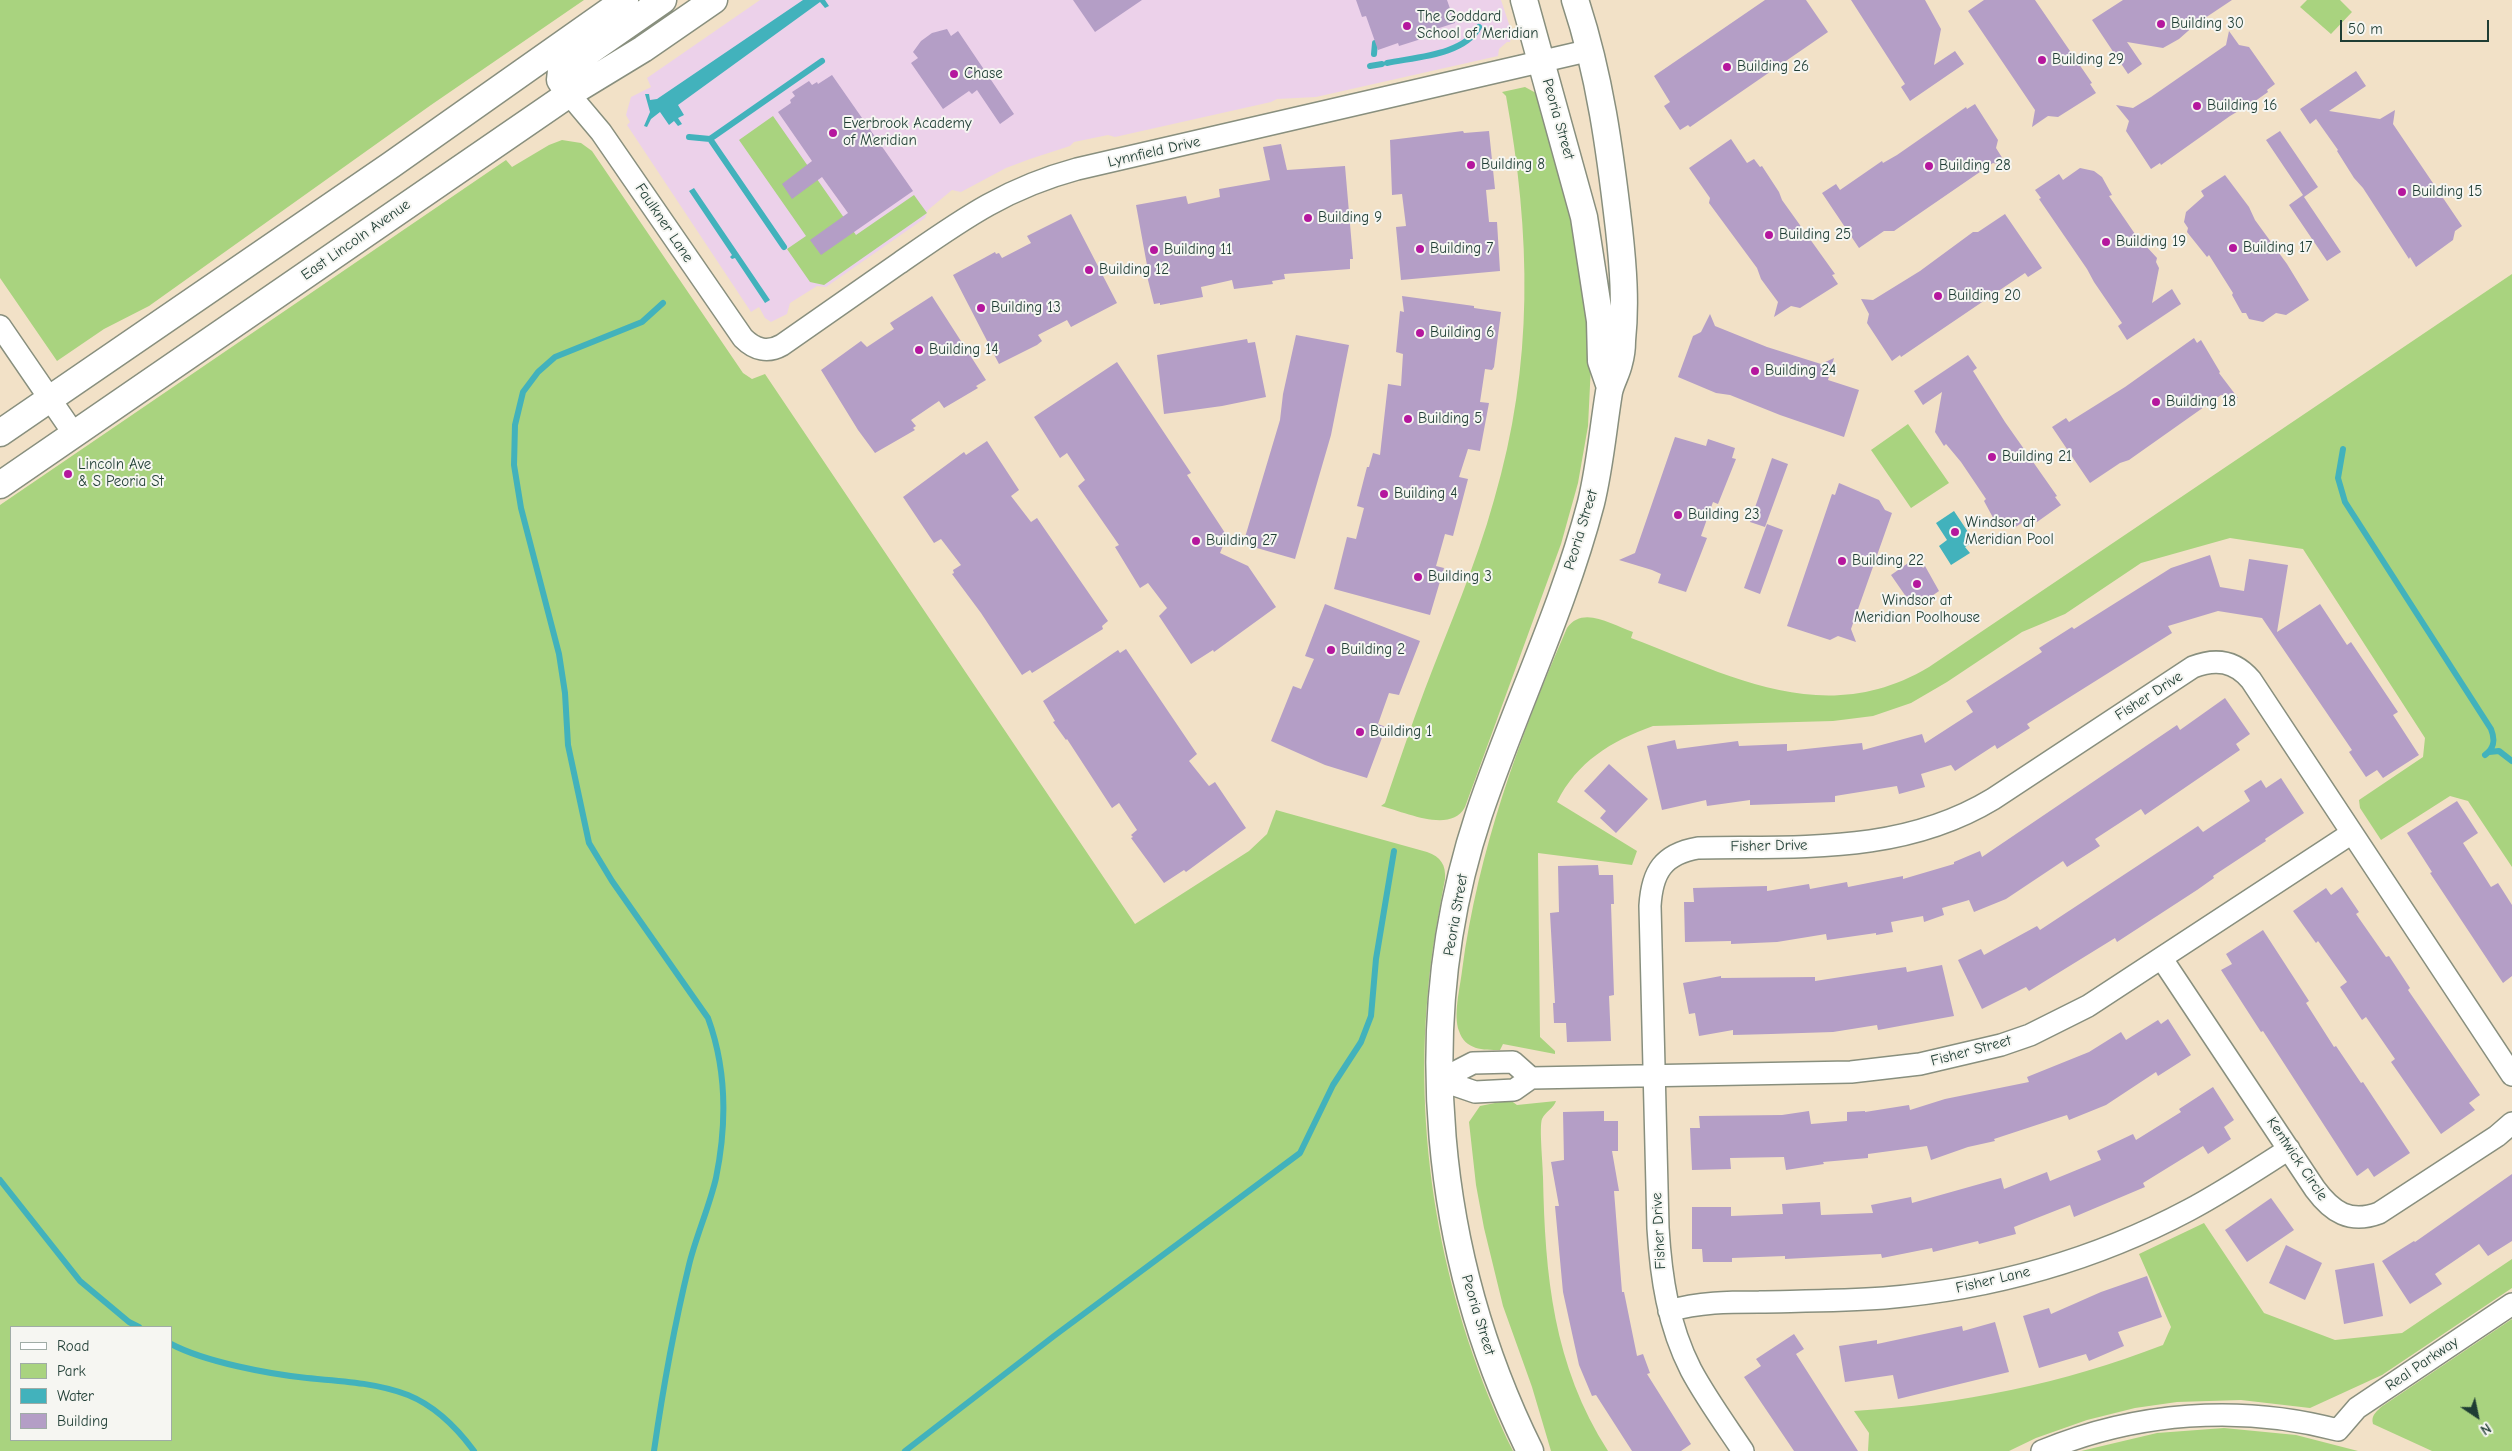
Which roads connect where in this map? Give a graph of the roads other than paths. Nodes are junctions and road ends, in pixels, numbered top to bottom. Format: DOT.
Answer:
graph roads {
  1 [pos="625,0"];
  2 [pos="663,0"];
  3 [pos="714,0"];
  4 [pos="1524,0"];
  5 [pos="1575,0"];
  6 [pos="1591,50"];
  7 [pos="1542,62"];
  8 [pos="569,94"];
  9 [pos="0,326"];
  10 [pos="760,350"];
  11 [pos="1610,387"];
  12 [pos="50,398"];
  13 [pos="0,432"];
  14 [pos="74,434"];
  15 [pos="0,485"];
  16 [pos="2352,833"];
  17 [pos="2162,959"];
  18 [pos="2512,1075"];
  19 [pos="1654,1076"];
  20 [pos="1531,1078"];
  21 [pos="1440,1080"];
  22 [pos="2512,1123"];
  23 [pos="2289,1149"];
  24 [pos="2512,1304"];
  25 [pos="1669,1311"];
  26 [pos="1530,1451"];
  27 [pos="1743,1451"];
  28 [pos="2042,1451"];
  1 -- 12 [label="main road"];
  2 -- 8 [label="main road"];
  3 -- 8 [label="main road, East Lincoln Avenue"];
  4 -- 7 [label="main road, Peoria Street"];
  5 -- 6 [label="main road, Peoria Street"];
  6 -- 7 [label="street, Lynnfield Drive"];
  6 -- 11 [label="main road, Peoria Street"];
  7 -- 10 [label="street, Lynnfield Drive"];
  7 -- 11 [label="main road, Peoria Street"];
  8 -- 10 [label="street, Faulkner Lane"];
  8 -- 14 [label="main road, East Lincoln Avenue"];
  9 -- 12 [label="street"];
  11 -- 21 [label="main road, Peoria Street"];
  12 -- 13 [label="main road"];
  12 -- 14 [label="street"];
  14 -- 15 [label="main road, East Lincoln Avenue"];
  16 -- 17 [label="street, Fisher Street"];
  16 -- 18 [label="street"];
  16 -- 19 [label="street, Fisher Drive"];
  17 -- 19 [label="street, Fisher Street"];
  17 -- 23 [label="street, Kentwick Circle"];
  19 -- 20 [label="street, Fisher Street"];
  19 -- 25 [label="street, Fisher Drive"];
  20 -- 21 [label="street, Fisher Street"];
  20 -- 21 [label="street"];
  21 -- 26 [label="main road, Peoria Street"];
  22 -- 23 [label="street, Kentwick Circle"];
  23 -- 25 [label="street, Fisher Lane"];
  24 -- 28 [label="street, Real Parkway"];
  25 -- 27 [label="street, Fisher Drive"];
}
